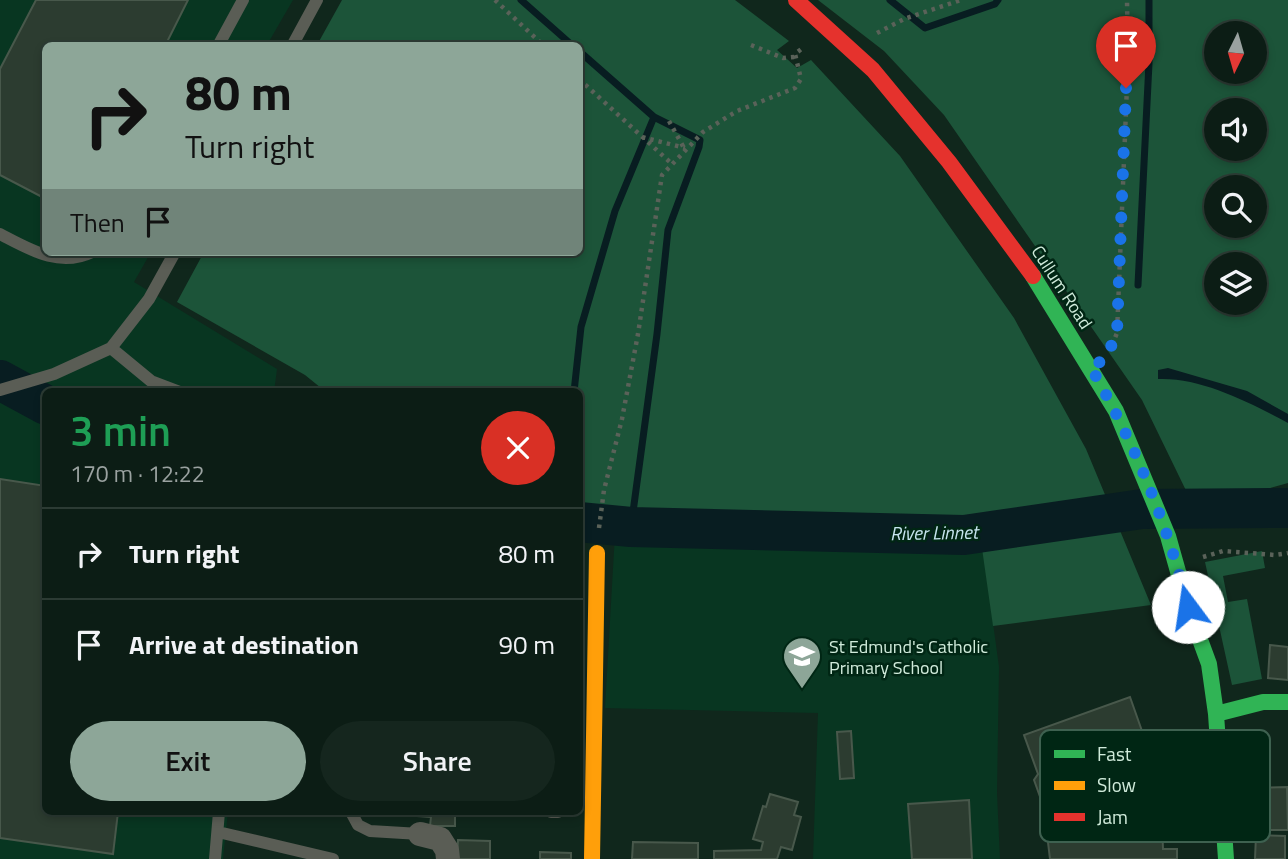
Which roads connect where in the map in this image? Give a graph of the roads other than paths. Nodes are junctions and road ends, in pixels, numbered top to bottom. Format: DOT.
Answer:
graph roads {
  1 [pos="243,0"];
  2 [pos="317,0"];
  3 [pos="796,0"];
  4 [pos="220,42"];
  5 [pos="294,42"];
  6 [pos="0,234"];
  7 [pos="42,254"];
  8 [pos="49,256"];
  9 [pos="81,256"];
  10 [pos="174,256"];
  11 [pos="111,348"];
  12 [pos="171,388"];
  13 [pos="0,390"];
  14 [pos="597,553"];
  15 [pos="1288,702"];
  16 [pos="1216,714"];
  17 [pos="1217,730"];
  18 [pos="219,815"];
  19 [pos="353,815"];
  20 [pos="218,832"];
  21 [pos="420,834"];
  22 [pos="274,845"];
  23 [pos="215,859"];
  24 [pos="274,859"];
  25 [pos="333,859"];
  26 [pos="448,859"];
  27 [pos="592,859"];
  1 -- 4 [label="lane"];
  2 -- 5 [label="lane"];
  3 -- 16 [label="main road, Cullum Road"];
  6 -- 7 [label="lane"];
  8 -- 9 [label="lane"];
  10 -- 11 [label="lane"];
  11 -- 12 [label="lane"];
  11 -- 13 [label="lane"];
  14 -- 27 [label="main road"];
  15 -- 16 [label="main road"];
  16 -- 17 [label="main road, Cullum Road"];
  18 -- 20 [label="lane"];
  19 -- 21 [label="lane"];
  20 -- 22 [label="lane"];
  20 -- 23 [label="lane"];
  21 -- 26 [label="street"];
  22 -- 24 [label="lane"];
  22 -- 25 [label="lane"];
}
